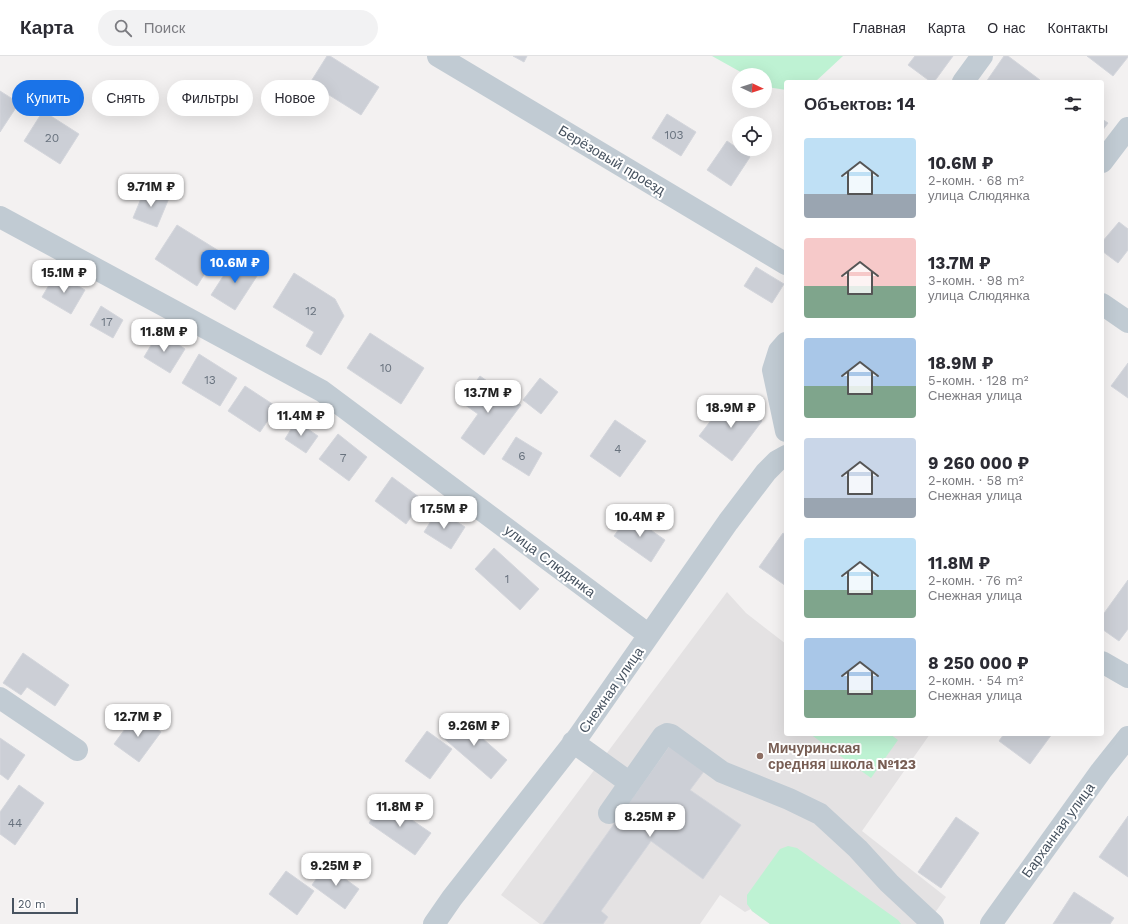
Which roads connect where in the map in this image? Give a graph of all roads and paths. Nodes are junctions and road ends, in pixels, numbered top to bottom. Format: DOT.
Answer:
graph roads {
  1 [pos="438,56"];
  2 [pos="982,56"];
  3 [pos="964,80"];
  4 [pos="1128,128"];
  5 [pos="1104,159"];
  6 [pos="0,217"];
  7 [pos="784,263"];
  8 [pos="1104,305"];
  9 [pos="1128,322"];
  10 [pos="784,345"];
  11 [pos="784,422"];
  12 [pos="784,457"];
  13 [pos="649,635"];
  14 [pos="1104,663"];
  15 [pos="1128,677"];
  16 [pos="0,698"];
  17 [pos="1128,737"];
  18 [pos="573,742"];
  19 [pos="77,750"];
  20 [pos="630,783"];
  21 [pos="608,813"];
  22 [pos="434,924"];
  23 [pos="933,924"];
  24 [pos="991,924"];
  1 -- 7 [label="street, Берёзовый проезд"];
  2 -- 3 [label="street"];
  4 -- 5 [label="street"];
  6 -- 13 [label="street, улица Слюдянка"];
  8 -- 9 [label="street"];
  10 -- 11 [label="street"];
  12 -- 13 [label="street, Снежная улица"];
  13 -- 18 [label="street, Снежная улица"];
  14 -- 15 [label="street"];
  16 -- 19 [label="street"];
  17 -- 24 [label="street, Барханная улица"];
  18 -- 20 [label="street"];
  18 -- 22 [label="street, Снежная улица"];
  20 -- 21 [label="street"];
  20 -- 23 [label="street"];
}
